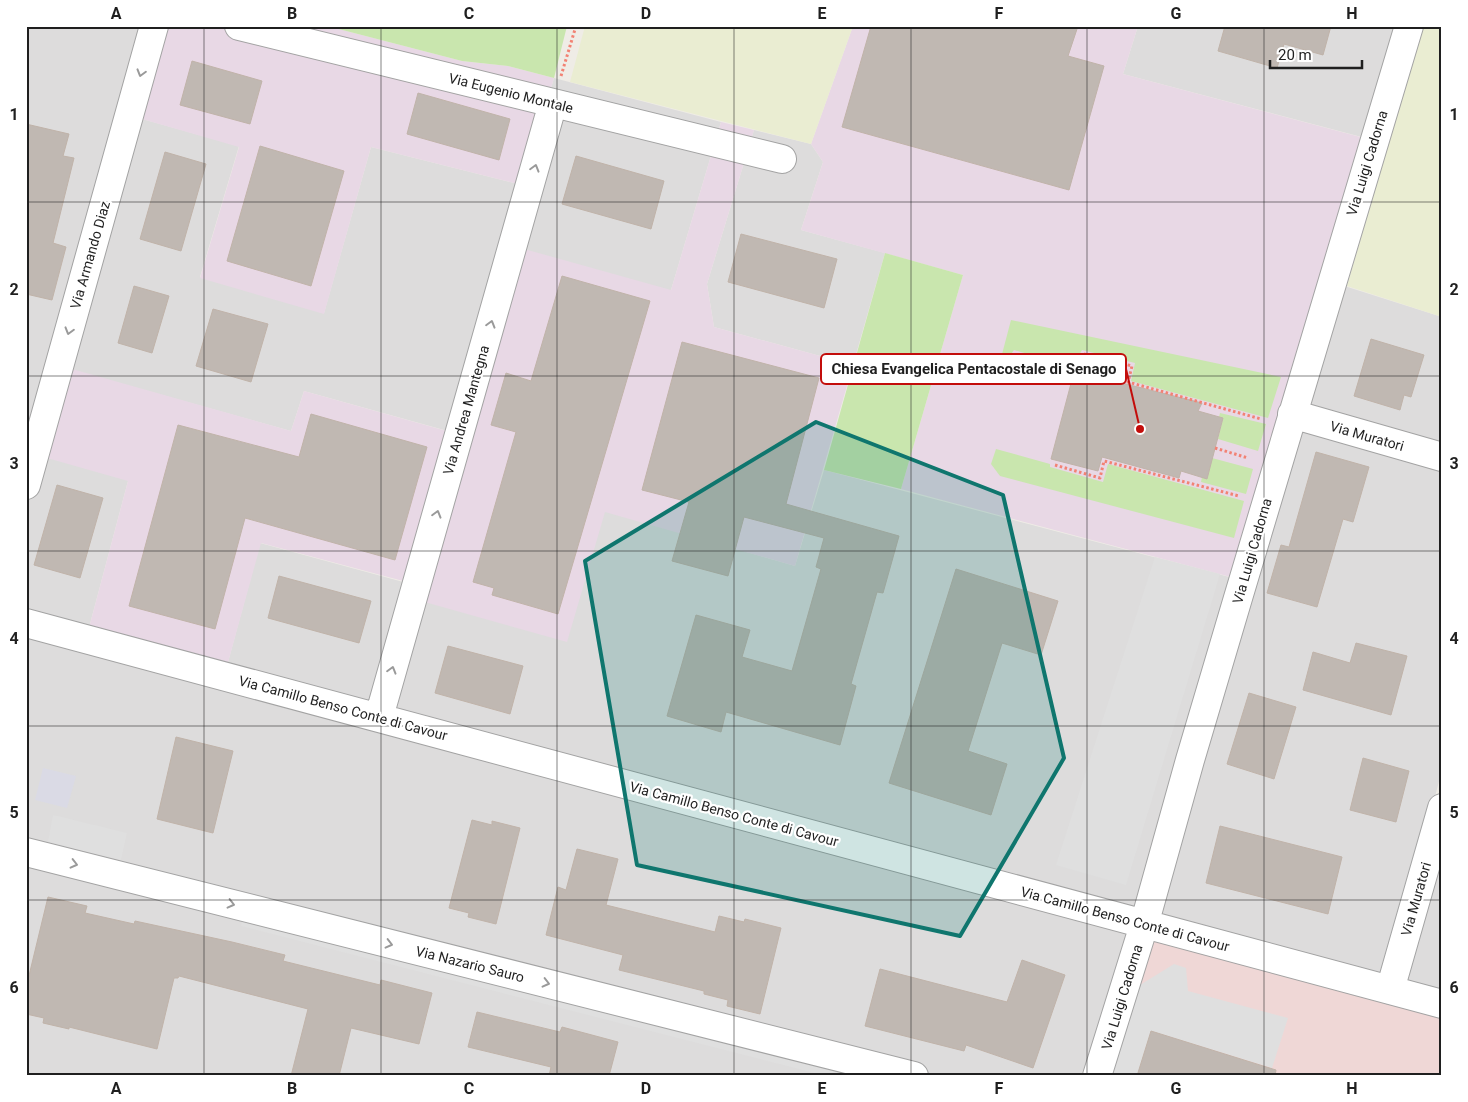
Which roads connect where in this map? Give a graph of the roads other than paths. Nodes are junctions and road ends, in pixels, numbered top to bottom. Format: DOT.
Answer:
graph roads {
  1 [pos="154,26"];
  2 [pos="239,26"];
  3 [pos="1409,26"];
  4 [pos="553,103"];
  5 [pos="782,159"];
  6 [pos="1279,418"];
  7 [pos="1442,457"];
  8 [pos="26,485"];
  9 [pos="26,623"];
  10 [pos="379,717"];
  11 [pos="1442,808"];
  12 [pos="26,852"];
  13 [pos="1144,925"];
  14 [pos="1390,990"];
  15 [pos="1442,1004"];
  16 [pos="914,1076"];
  17 [pos="1097,1076"];
  1 -- 8 [label="street, Via Armando Diaz, one-way"];
  2 -- 4 [label="street, Via Eugenio Montale"];
  3 -- 6 [label="street, Via Luigi Cadorna"];
  4 -- 5 [label="street, Via Eugenio Montale"];
  10 -- 4 [label="street, Via Andrea Mantegna, one-way"];
  6 -- 7 [label="street, Via Muratori"];
  6 -- 13 [label="street, Via Luigi Cadorna"];
  9 -- 10 [label="street, Via Camillo Benso Conte di Cavour"];
  10 -- 13 [label="street, Via Camillo Benso Conte di Cavour"];
  11 -- 14 [label="street, Via Muratori"];
  12 -- 16 [label="street, Via Nazario Sauro, one-way"];
  13 -- 14 [label="street, Via Camillo Benso Conte di Cavour"];
  13 -- 17 [label="street, Via Luigi Cadorna"];
  14 -- 15 [label="street, Via Camillo Benso Conte di Cavour"];
}
